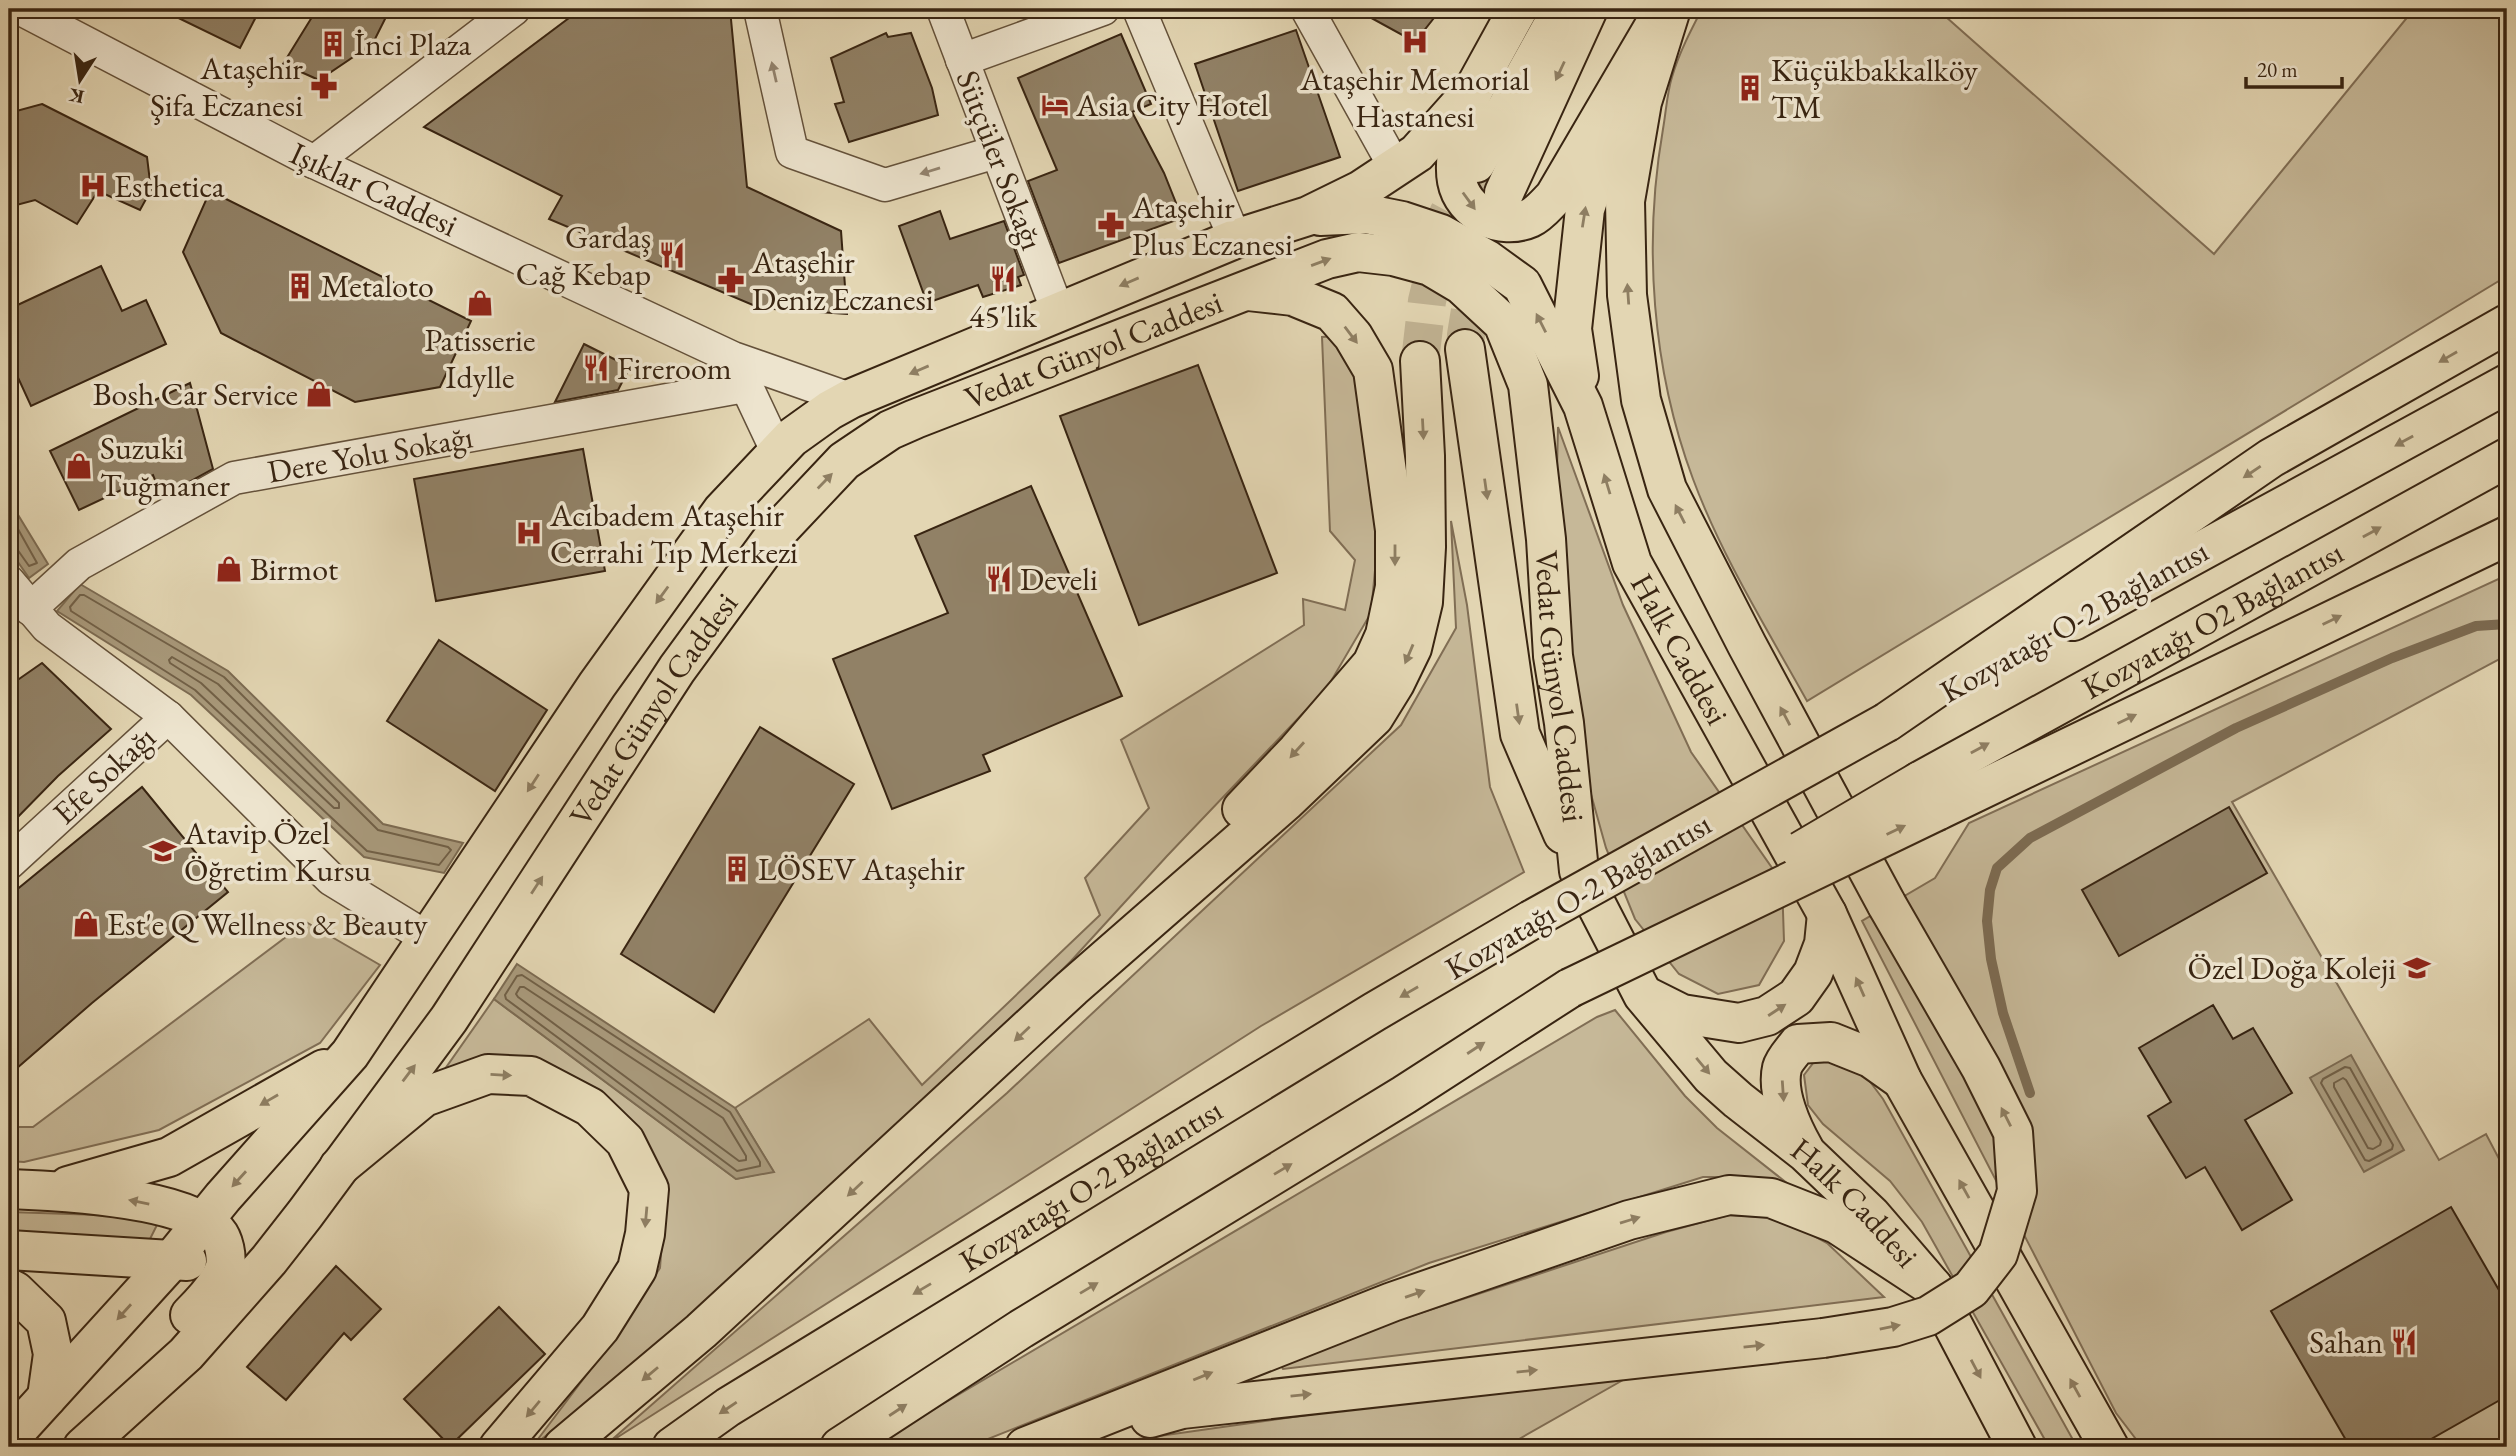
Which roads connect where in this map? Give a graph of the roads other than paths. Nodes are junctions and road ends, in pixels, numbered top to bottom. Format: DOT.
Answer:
graph roads {
  1 [pos="21,9"];
  2 [pos="514,9"];
  3 [pos="760,9"];
  4 [pos="943,9"];
  5 [pos="1103,9"];
  6 [pos="1139,9"];
  7 [pos="1307,9"];
  8 [pos="1518,9"];
  9 [pos="1562,9"];
  10 [pos="1588,9"];
  11 [pos="1668,9"];
  12 [pos="962,61"];
  13 [pos="1474,89"];
  14 [pos="996,152"];
  15 [pos="314,162"];
  16 [pos="1476,163"];
  17 [pos="1396,169"];
  18 [pos="1504,192"];
  19 [pos="1308,216"];
  20 [pos="1235,239"];
  21 [pos="1248,291"];
  22 [pos="1058,312"];
  23 [pos="2507,324"];
  24 [pos="1465,349"];
  25 [pos="1420,361"];
  26 [pos="739,372"];
  27 [pos="2507,384"];
  28 [pos="850,399"];
  29 [pos="1583,406"];
  30 [pos="777,450"];
  31 [pos="2507,458"];
  32 [pos="2507,536"];
  33 [pos="9,582"];
  34 [pos="30,609"];
  35 [pos="168,717"];
  36 [pos="1887,722"];
  37 [pos="1928,796"];
  38 [pos="9,863"];
  39 [pos="1579,871"];
  40 [pos="1828,914"];
  41 [pos="429,939"];
  42 [pos="1072,988"];
  43 [pos="1643,995"];
  44 [pos="350,1054"];
  45 [pos="1902,1080"];
  46 [pos="1806,1153"];
  47 [pos="339,1167"];
  48 [pos="9,1189"];
  49 [pos="50,1191"];
  50 [pos="204,1222"];
  51 [pos="9,1251"];
  52 [pos="269,1260"];
  53 [pos="171,1261"];
  54 [pos="225,1261"];
  55 [pos="9,1287"];
  56 [pos="1933,1287"];
  57 [pos="47,1397"];
  58 [pos="9,1439"];
  59 [pos="73,1447"];
  60 [pos="83,1447"];
  61 [pos="499,1447"];
  62 [pos="563,1447"];
  63 [pos="672,1447"];
  64 [pos="840,1447"];
  65 [pos="1026,1447"];
  66 [pos="1043,1447"];
  67 [pos="2017,1447"];
  68 [pos="2109,1447"];
  1 -- 15 [label="street, Işıklar Caddesi"];
  2 -- 15 [label="street"];
  14 -- 3 [label="street, one-way"];
  4 -- 12 [label="street, Sütçüler Sokağı"];
  5 -- 12 [label="street"];
  6 -- 20 [label="street"];
  7 -- 17 [label="street"];
  8 -- 13 [label="main road, Vedat Günyol Caddesi"];
  9 -- 16 [label="main road"];
  10 -- 18 [label="main road, one-way"];
  13 -- 11 [label="main road, one-way"];
  29 -- 11 [label="main road, one-way"];
  66 -- 11 [label="main road, one-way, bridge"];
  12 -- 14 [label="street, Sütçüler Sokağı"];
  13 -- 17 [label="main road, Vedat Günyol Caddesi"];
  14 -- 22 [label="street, Sütçüler Sokağı"];
  15 -- 26 [label="street, Işıklar Caddesi"];
  17 -- 19 [label="main road, Vedat Günyol Caddesi"];
  19 -- 20 [label="main road, Vedat Günyol Caddesi"];
  29 -- 19 [label="main road, one-way"];
  20 -- 22 [label="main road, Vedat Günyol Caddesi, one-way"];
  21 -- 39 [label="main road, Vedat Günyol Caddesi, one-way"];
  21 -- 42 [label="main road, one-way"];
  47 -- 21 [label="main road, Vedat Günyol Caddesi, one-way"];
  22 -- 28 [label="main road, Vedat Günyol Caddesi, one-way"];
  23 -- 36 [label="main road, one-way"];
  24 -- 39 [label="main road, one-way"];
  25 -- 42 [label="main road, one-way"];
  26 -- 28 [label="street, Işıklar Caddesi"];
  26 -- 30 [label="street"];
  26 -- 34 [label="street, Dere Yolu Sokağı"];
  27 -- 36 [label="main road, Kozyatağı O-2 Bağlantısı, one-way"];
  28 -- 30 [label="main road, Vedat Günyol Caddesi"];
  40 -- 29 [label="main road, Halk Caddesi, one-way"];
  30 -- 41 [label="main road, Vedat Günyol Caddesi, one-way"];
  37 -- 31 [label="main road, Kozyatağı O2 Bağlantısı, one-way"];
  37 -- 32 [label="main road, one-way"];
  33 -- 34 [label="street"];
  34 -- 35 [label="street"];
  35 -- 38 [label="street, Efe Sokağı"];
  35 -- 41 [label="street"];
  36 -- 63 [label="main road, Kozyatağı O-2 Bağlantısı, one-way, bridge"];
  64 -- 37 [label="main road, one-way, bridge"];
  39 -- 43 [label="main road, Vedat Günyol Caddesi"];
  43 -- 40 [label="main road, one-way"];
  45 -- 40 [label="main road, Halk Caddesi, one-way"];
  41 -- 44 [label="main road, Vedat Günyol Caddesi"];
  42 -- 62 [label="main road, one-way"];
  43 -- 46 [label="main road, Halk Caddesi, one-way"];
  44 -- 49 [label="main road, one-way"];
  44 -- 50 [label="main road, Vedat Günyol Caddesi, one-way"];
  45 -- 46 [label="main road, one-way"];
  68 -- 45 [label="main road, Halk Caddesi, one-way"];
  46 -- 56 [label="main road, Halk Caddesi"];
  47 -- 52 [label="main road"];
  47 -- 61 [label="main road, one-way"];
  48 -- 49 [label="main road"];
  50 -- 49 [label="main road, one-way"];
  50 -- 53 [label="main road, Vedat Günyol Caddesi"];
  50 -- 54 [label="main road"];
  51 -- 53 [label="main road"];
  52 -- 54 [label="main road"];
  52 -- 60 [label="main road"];
  53 -- 54 [label="main road"];
  53 -- 57 [label="main road, one-way"];
  54 -- 59 [label="main road"];
  55 -- 57 [label="main road"];
  65 -- 56 [label="main road, one-way"];
  56 -- 67 [label="main road, Halk Caddesi, one-way"];
  57 -- 58 [label="main road"];
}
